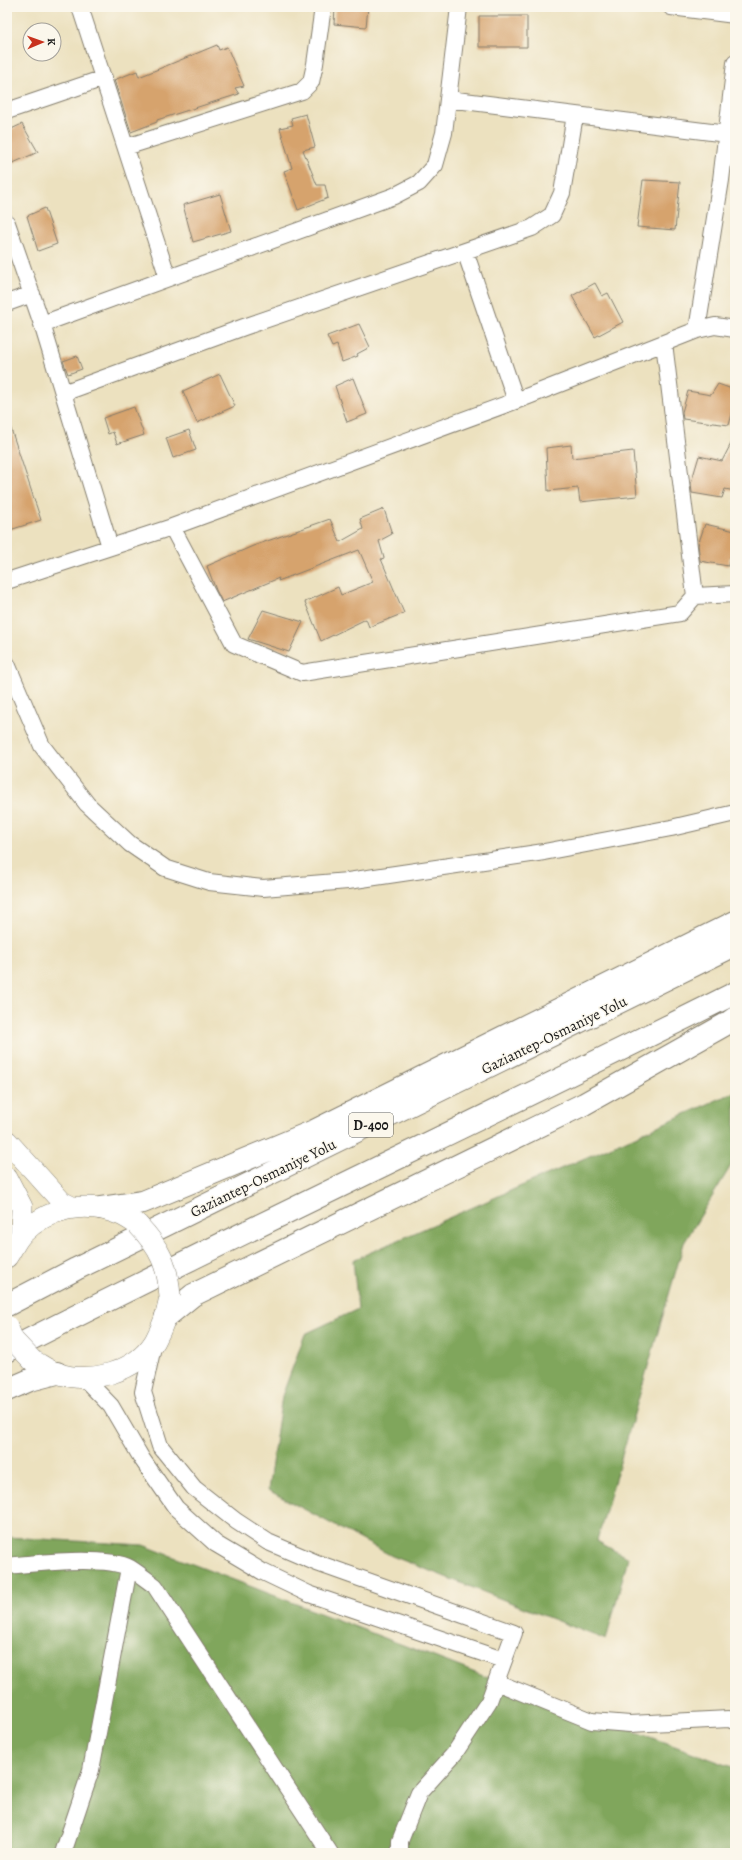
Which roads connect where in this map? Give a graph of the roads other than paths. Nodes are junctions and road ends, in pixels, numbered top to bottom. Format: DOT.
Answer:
graph roads {
  1 [pos="80,7"];
  2 [pos="323,7"];
  3 [pos="459,7"];
  4 [pos="671,7"];
  5 [pos="735,15"];
  6 [pos="735,63"];
  7 [pos="104,78"];
  8 [pos="448,99"];
  9 [pos="7,111"];
  10 [pos="575,115"];
  11 [pos="731,135"];
  12 [pos="126,147"];
  13 [pos="728,181"];
  14 [pos="7,223"];
  15 [pos="465,251"];
  16 [pos="168,278"];
  17 [pos="32,294"];
  18 [pos="7,303"];
  19 [pos="42,324"];
  20 [pos="735,329"];
  21 [pos="697,330"];
  22 [pos="664,343"];
  23 [pos="63,393"];
  24 [pos="516,401"];
  25 [pos="172,527"];
  26 [pos="110,547"];
  27 [pos="7,581"];
  28 [pos="735,594"];
  29 [pos="695,596"];
  30 [pos="7,664"];
  31 [pos="735,813"];
  32 [pos="735,922"];
  33 [pos="735,945"];
  34 [pos="735,993"];
  35 [pos="735,1018"];
  36 [pos="7,1141"];
  37 [pos="7,1178"];
  38 [pos="72,1207"];
  39 [pos="101,1208"];
  40 [pos="21,1234"];
  41 [pos="7,1257"];
  42 [pos="7,1305"];
  43 [pos="168,1307"];
  44 [pos="7,1326"];
  45 [pos="154,1342"];
  46 [pos="7,1351"];
  47 [pos="57,1374"];
  48 [pos="84,1378"];
  49 [pos="7,1390"];
  50 [pos="7,1566"];
  51 [pos="129,1568"];
  52 [pos="503,1660"];
  53 [pos="496,1682"];
  54 [pos="735,1721"];
  55 [pos="63,1853"];
  56 [pos="330,1853"];
  57 [pos="400,1853"];
  1 -- 7 [label="street"];
  2 -- 12 [label="street"];
  3 -- 8 [label="street"];
  4 -- 5 [label="street"];
  6 -- 11 [label="street"];
  7 -- 9 [label="street"];
  7 -- 12 [label="street"];
  8 -- 10 [label="street"];
  8 -- 16 [label="street"];
  10 -- 11 [label="street"];
  10 -- 15 [label="street"];
  11 -- 13 [label="street"];
  12 -- 16 [label="street"];
  13 -- 21 [label="street"];
  14 -- 17 [label="street"];
  15 -- 23 [label="street"];
  15 -- 24 [label="street"];
  16 -- 19 [label="street"];
  17 -- 18 [label="street"];
  17 -- 19 [label="street"];
  19 -- 23 [label="street"];
  20 -- 21 [label="street"];
  21 -- 22 [label="street"];
  22 -- 24 [label="street"];
  22 -- 29 [label="street"];
  23 -- 26 [label="street"];
  24 -- 25 [label="street"];
  25 -- 26 [label="street"];
  25 -- 29 [label="street"];
  26 -- 27 [label="street"];
  28 -- 29 [label="street"];
  30 -- 31 [label="street"];
  32 -- 39 [label="highway"];
  33 -- 42 [label="highway, Gaziantep-Osmaniye Yolu / D-400"];
  34 -- 46 [label="highway, D-400"];
  35 -- 43 [label="highway"];
  36 -- 38 [label="main road"];
  37 -- 40 [label="main road"];
  38 -- 39 [label="main road"];
  38 -- 40 [label="main road"];
  39 -- 43 [label="main road, bridge"];
  40 -- 41 [label="main road"];
  43 -- 45 [label="main road"];
  44 -- 47 [label="main road, bridge"];
  45 -- 48 [label="main road"];
  45 -- 52 [label="street"];
  47 -- 48 [label="main road"];
  47 -- 49 [label="highway"];
  48 -- 52 [label="street"];
  50 -- 51 [label="street"];
  51 -- 55 [label="street"];
  51 -- 56 [label="street"];
  52 -- 53 [label="street"];
  53 -- 54 [label="street"];
  53 -- 57 [label="street"];
}
